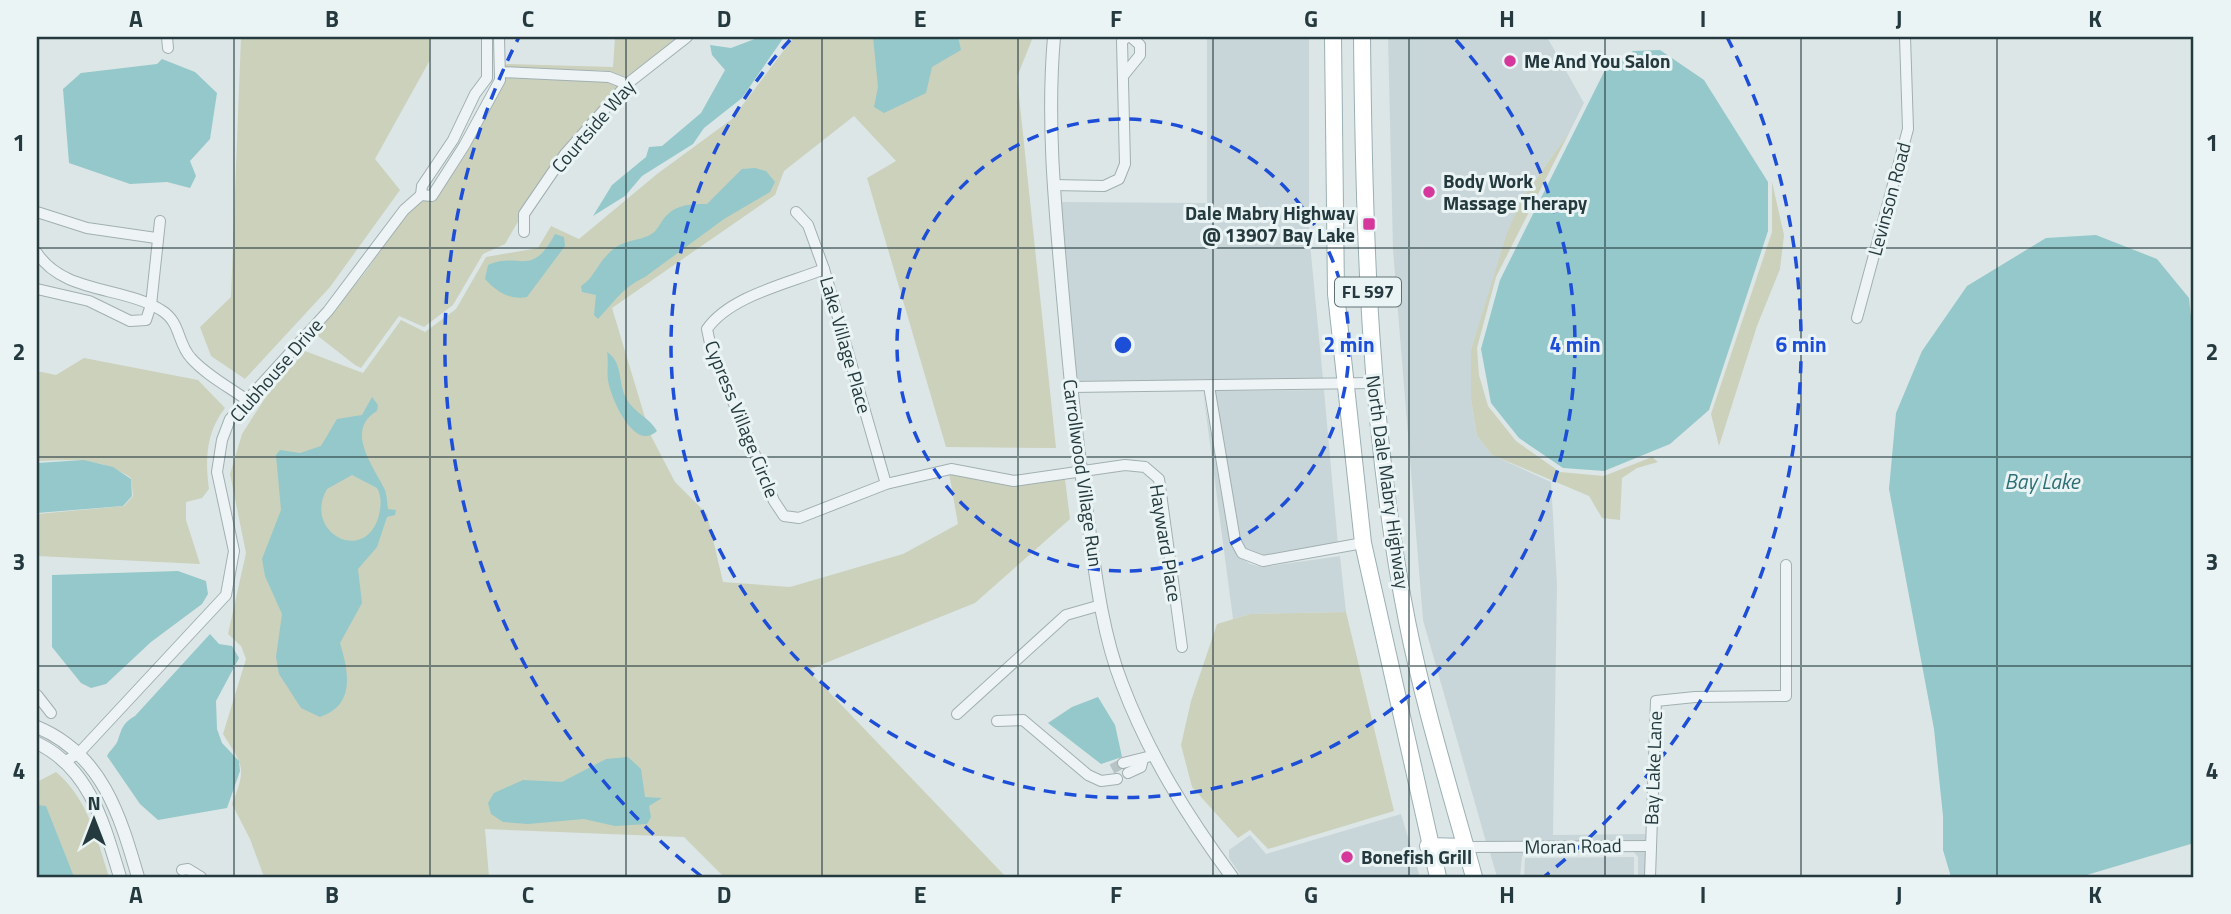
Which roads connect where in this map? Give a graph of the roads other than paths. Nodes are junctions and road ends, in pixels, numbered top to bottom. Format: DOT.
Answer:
graph roads {
  1 [pos="487,37"];
  2 [pos="499,37"];
  3 [pos="687,37"];
  4 [pos="1054,37"];
  5 [pos="1129,37"];
  6 [pos="1333,37"];
  7 [pos="1362,37"];
  8 [pos="1905,37"];
  9 [pos="500,72"];
  10 [pos="1123,76"];
  11 [pos="627,83"];
  12 [pos="453,140"];
  13 [pos="464,146"];
  14 [pos="1053,186"];
  15 [pos="421,195"];
  16 [pos="37,212"];
  17 [pos="796,212"];
  18 [pos="159,221"];
  19 [pos="524,232"];
  20 [pos="156,238"];
  21 [pos="37,253"];
  22 [pos="824,269"];
  23 [pos="37,289"];
  24 [pos="151,305"];
  25 [pos="1857,318"];
  26 [pos="1374,383"];
  27 [pos="1344,384"];
  28 [pos="1209,386"];
  29 [pos="1071,387"];
  30 [pos="247,400"];
  31 [pos="1080,470"];
  32 [pos="942,471"];
  33 [pos="886,484"];
  34 [pos="1363,544"];
  35 [pos="1786,565"];
  36 [pos="1101,605"];
  37 [pos="1182,647"];
  38 [pos="37,695"];
  39 [pos="51,713"];
  40 [pos="957,714"];
  41 [pos="997,721"];
  42 [pos="37,727"];
  43 [pos="37,743"];
  44 [pos="79,753"];
  45 [pos="1147,758"];
  46 [pos="65,762"];
  47 [pos="1126,768"];
  48 [pos="1112,775"];
  49 [pos="1650,846"];
  50 [pos="1466,848"];
  51 [pos="1430,853"];
  52 [pos="182,870"];
  53 [pos="120,877"];
  54 [pos="138,877"];
  55 [pos="201,877"];
  56 [pos="1231,877"];
  57 [pos="1438,877"];
  58 [pos="1474,877"];
  59 [pos="1650,877"];
  1 -- 12 [label="street, Clubhouse Drive"];
  2 -- 9 [label="street, Clubhouse Drive"];
  3 -- 11 [label="street, Courtside Way"];
  4 -- 14 [label="street, Carrollwood Village Run"];
  5 -- 10 [label="street"];
  5 -- 10 [label="street"];
  6 -- 27 [label="main road, North Dale Mabry Highway / FL 597"];
  7 -- 26 [label="main road, North Dale Mabry Highway / FL 597"];
  8 -- 25 [label="street, Levinson Road"];
  9 -- 11 [label="street"];
  9 -- 13 [label="street, Clubhouse Drive"];
  10 -- 14 [label="street"];
  11 -- 19 [label="street, Courtside Way"];
  12 -- 13 [label="street"];
  12 -- 15 [label="street, Clubhouse Drive"];
  13 -- 15 [label="street, Clubhouse Drive"];
  14 -- 29 [label="street, Carrollwood Village Run"];
  15 -- 30 [label="street, Clubhouse Drive"];
  16 -- 20 [label="street"];
  17 -- 22 [label="street, Lake Village Place"];
  18 -- 20 [label="street"];
  20 -- 24 [label="street"];
  21 -- 24 [label="street"];
  22 -- 33 [label="street, Lake Village Place"];
  22 -- 33 [label="street, Cypress Village Circle"];
  23 -- 24 [label="street"];
  24 -- 30 [label="street"];
  26 -- 27 [label="street"];
  26 -- 50 [label="main road, North Dale Mabry Highway / FL 597"];
  27 -- 28 [label="street"];
  27 -- 34 [label="main road, North Dale Mabry Highway / FL 597"];
  28 -- 29 [label="street"];
  28 -- 34 [label="street"];
  29 -- 31 [label="street, Carrollwood Village Run"];
  30 -- 44 [label="street, Clubhouse Drive"];
  31 -- 32 [label="street, Hayward Place"];
  31 -- 36 [label="street, Carrollwood Village Run"];
  31 -- 37 [label="street, Hayward Place"];
  32 -- 33 [label="street, Cypress Village Circle"];
  34 -- 51 [label="main road, North Dale Mabry Highway / FL 597"];
  35 -- 49 [label="street, Bay Lake Lane"];
  36 -- 40 [label="street"];
  36 -- 45 [label="street, Carrollwood Village Run"];
  38 -- 39 [label="street"];
  41 -- 48 [label="street"];
  42 -- 44 [label="street"];
  43 -- 46 [label="street"];
  44 -- 46 [label="street, Clubhouse Drive"];
  44 -- 54 [label="street"];
  45 -- 47 [label="street"];
  45 -- 56 [label="street, Carrollwood Village Run"];
  46 -- 53 [label="street"];
  49 -- 50 [label="street, Moran Road"];
  49 -- 59 [label="street, Moran Road"];
  50 -- 51 [label="main road"];
  50 -- 58 [label="main road, North Dale Mabry Highway / FL 597"];
  51 -- 57 [label="main road, North Dale Mabry Highway / FL 597"];
  52 -- 55 [label="street"];
}
